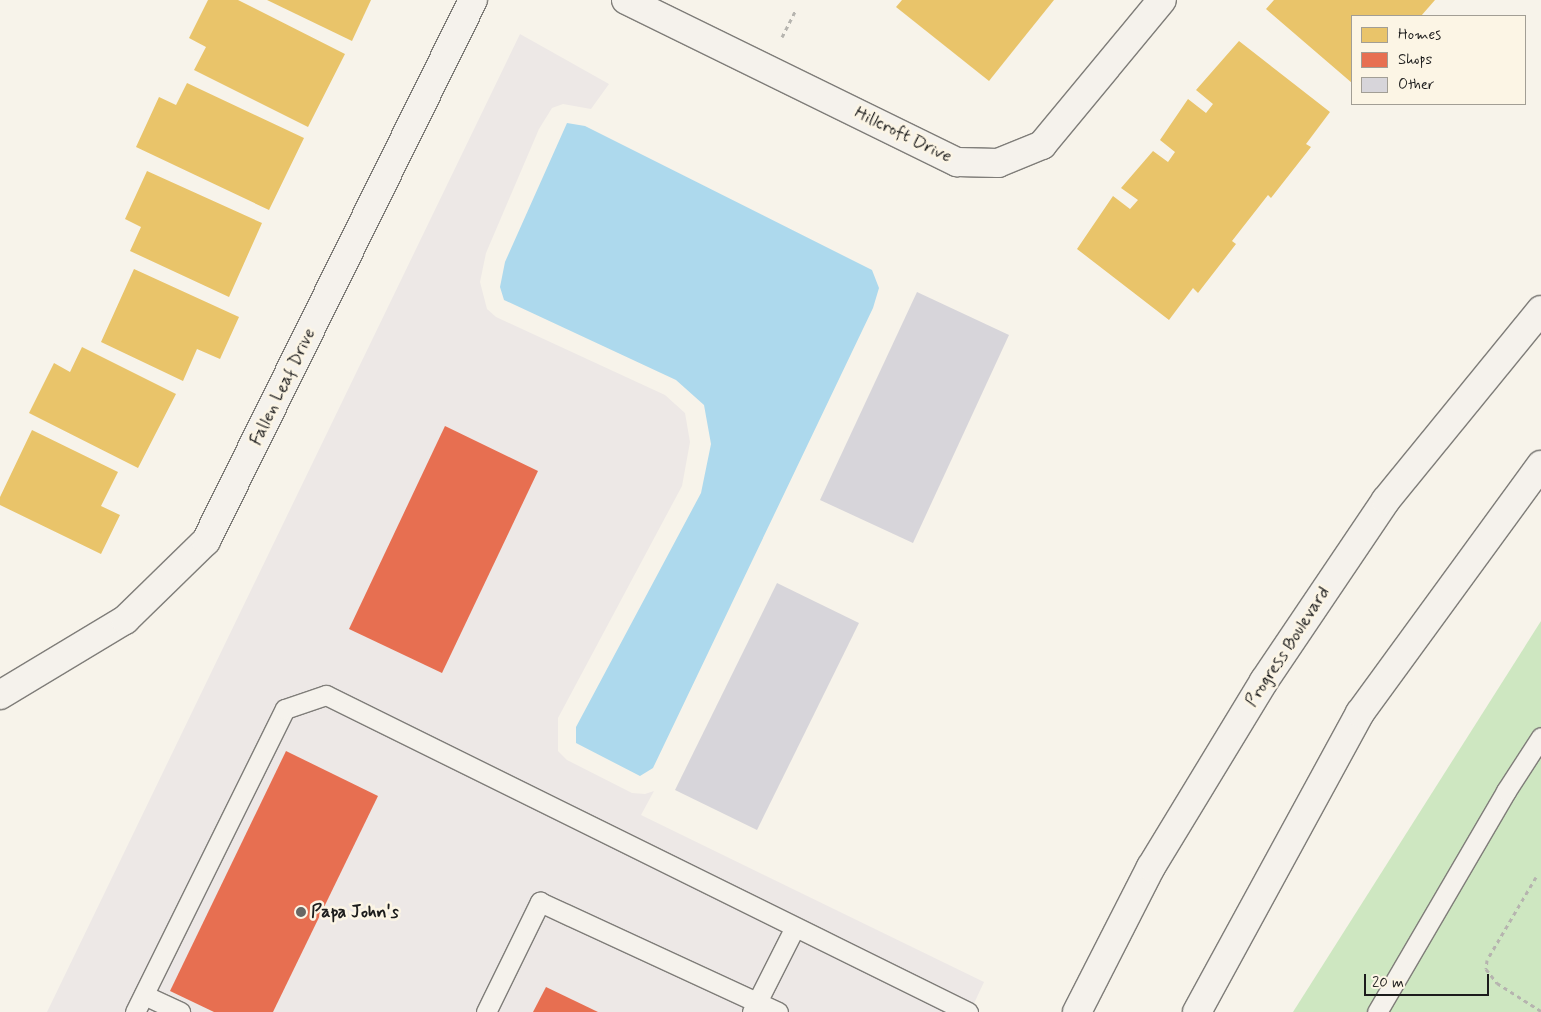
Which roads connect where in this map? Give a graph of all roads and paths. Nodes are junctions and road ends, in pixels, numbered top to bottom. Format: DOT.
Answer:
graph roads {
  1 [pos="473,0"];
  2 [pos="626,0"];
  3 [pos="1162,0"];
  4 [pos="796,9"];
  5 [pos="778,44"];
  6 [pos="1541,310"];
  7 [pos="1541,465"];
  8 [pos="0,695"];
  9 [pos="1541,737"];
  10 [pos="1536,877"];
  11 [pos="795,927"];
  12 [pos="144,995"];
  13 [pos="754,1007"];
  14 [pos="1384,1010"];
  15 [pos="1541,1011"];
  16 [pos="135,1012"];
  17 [pos="180,1012"];
  18 [pos="486,1012"];
  19 [pos="778,1012"];
  20 [pos="968,1012"];
  21 [pos="1077,1012"];
  22 [pos="1197,1012"];
  1 -- 8 [label="street, Fallen Leaf Drive"];
  2 -- 3 [label="street, Hillcroft Drive"];
  4 -- 5 [label="path"];
  6 -- 21 [label="street, Progress Boulevard"];
  7 -- 22 [label="street"];
  9 -- 14 [label="lane"];
  10 -- 15 [label="path"];
  11 -- 12 [label="lane"];
  11 -- 13 [label="lane"];
  11 -- 20 [label="lane"];
  12 -- 16 [label="lane"];
  12 -- 17 [label="lane"];
  13 -- 18 [label="lane"];
  13 -- 19 [label="lane"];
}
